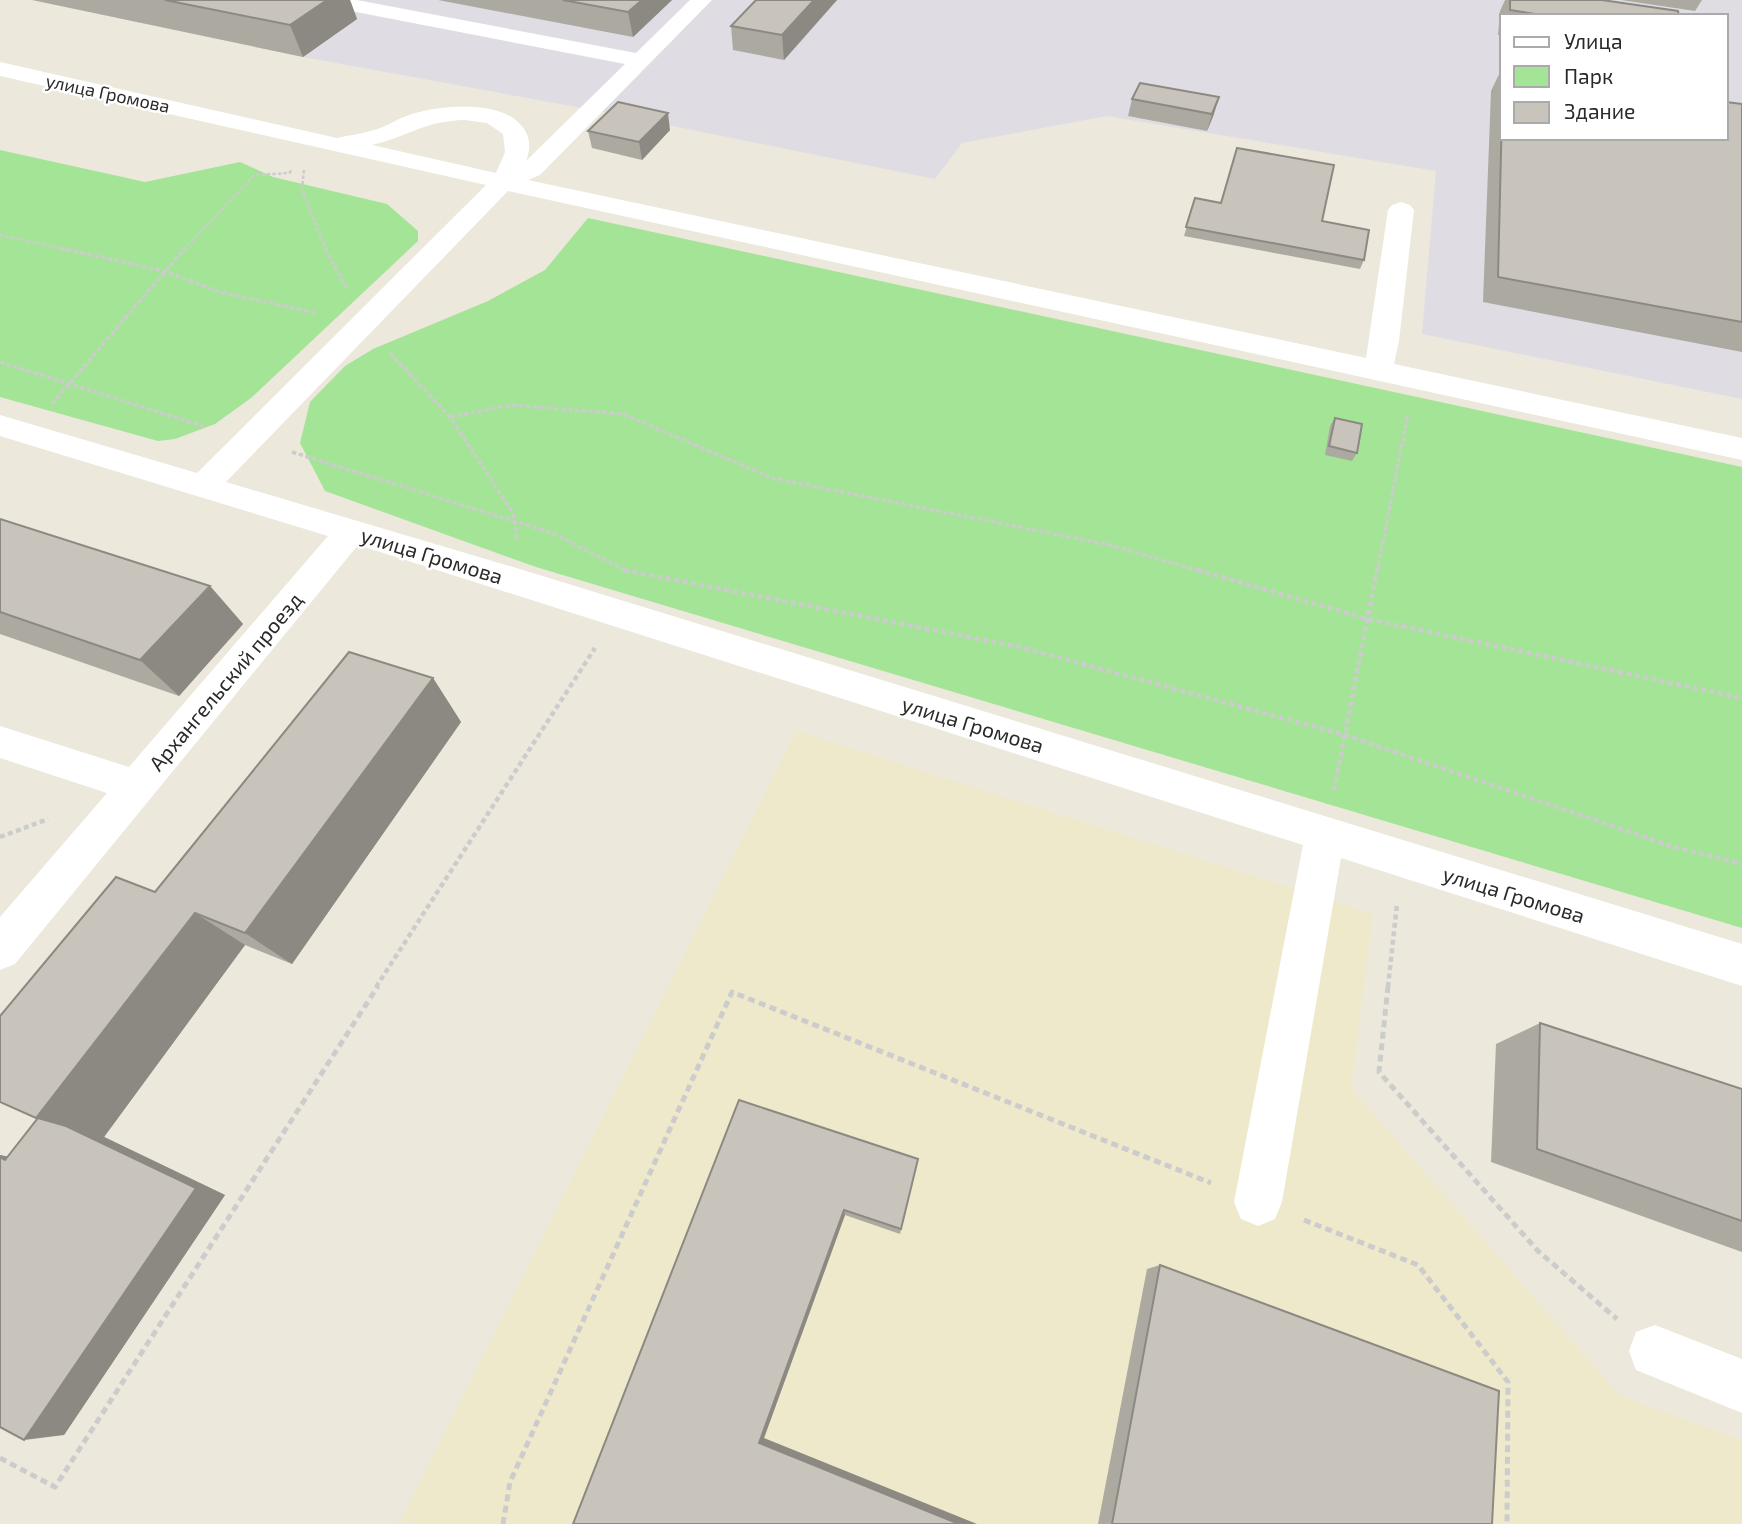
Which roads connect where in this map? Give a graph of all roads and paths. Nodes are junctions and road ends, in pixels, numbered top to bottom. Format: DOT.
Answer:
graph roads {
  1 [pos="325,0"];
  2 [pos="702,0"];
  3 [pos="640,61"];
  4 [pos="0,69"];
  5 [pos="333,142"];
  6 [pos="305,159"];
  7 [pos="503,182"];
  8 [pos="1401,210"];
  9 [pos="0,235"];
  10 [pos="163,271"];
  11 [pos="366,324"];
  12 [pos="0,362"];
  13 [pos="1378,370"];
  14 [pos="1415,378"];
  15 [pos="68,384"];
  16 [pos="450,417"];
  17 [pos="13,429"];
  18 [pos="250,440"];
  19 [pos="1742,449"];
  20 [pos="203,486"];
  21 [pos="514,521"];
  22 [pos="351,531"];
  23 [pos="523,583"];
  24 [pos="1368,619"];
  25 [pos="598,644"];
  26 [pos="1742,698"];
  27 [pos="1345,735"];
  28 [pos="0,742"];
  29 [pos="137,786"];
  30 [pos="1325,835"];
  31 [pos="1742,864"];
  32 [pos="1398,897"];
  33 [pos="0,949"];
  34 [pos="1742,965"];
  35 [pos="1258,1202"];
  36 [pos="1655,1352"];
  37 [pos="1742,1386"];
  38 [pos="0,1458"];
  39 [pos="503,1524"];
  40 [pos="1507,1524"];
  1 -- 3 [label="street"];
  2 -- 3 [label="street"];
  3 -- 7 [label="street"];
  4 -- 5 [label="street, улица Громова"];
  5 -- 6 [label="path"];
  5 -- 7 [label="street, улица Громова"];
  5 -- 7 [label="street"];
  6 -- 10 [label="path"];
  6 -- 11 [label="path"];
  7 -- 11 [label="street"];
  7 -- 13 [label="street, улица Громова"];
  8 -- 13 [label="street"];
  9 -- 10 [label="path"];
  10 -- 11 [label="path"];
  10 -- 15 [label="path"];
  11 -- 16 [label="path"];
  11 -- 18 [label="street"];
  12 -- 15 [label="path"];
  13 -- 14 [label="street, улица Громова"];
  14 -- 19 [label="street, улица Громова"];
  14 -- 24 [label="path"];
  15 -- 17 [label="path"];
  15 -- 18 [label="path"];
  16 -- 21 [label="path"];
  16 -- 24 [label="path"];
  17 -- 20 [label="street, улица Громова"];
  18 -- 20 [label="street"];
  18 -- 21 [label="path"];
  20 -- 22 [label="street, улица Громова"];
  21 -- 23 [label="path"];
  21 -- 27 [label="path"];
  22 -- 23 [label="street, улица Громова"];
  22 -- 29 [label="street, Архангельский проезд"];
  23 -- 30 [label="street, улица Громова"];
  24 -- 26 [label="path"];
  24 -- 27 [label="path"];
  25 -- 38 [label="path"];
  27 -- 30 [label="path"];
  27 -- 31 [label="path"];
  28 -- 29 [label="street, Архангельский проезд"];
  29 -- 33 [label="street"];
  30 -- 34 [label="street, улица Громова"];
  30 -- 35 [label="street"];
  32 -- 36 [label="path"];
  35 -- 39 [label="path"];
  35 -- 40 [label="path"];
  36 -- 37 [label="street"];
}
